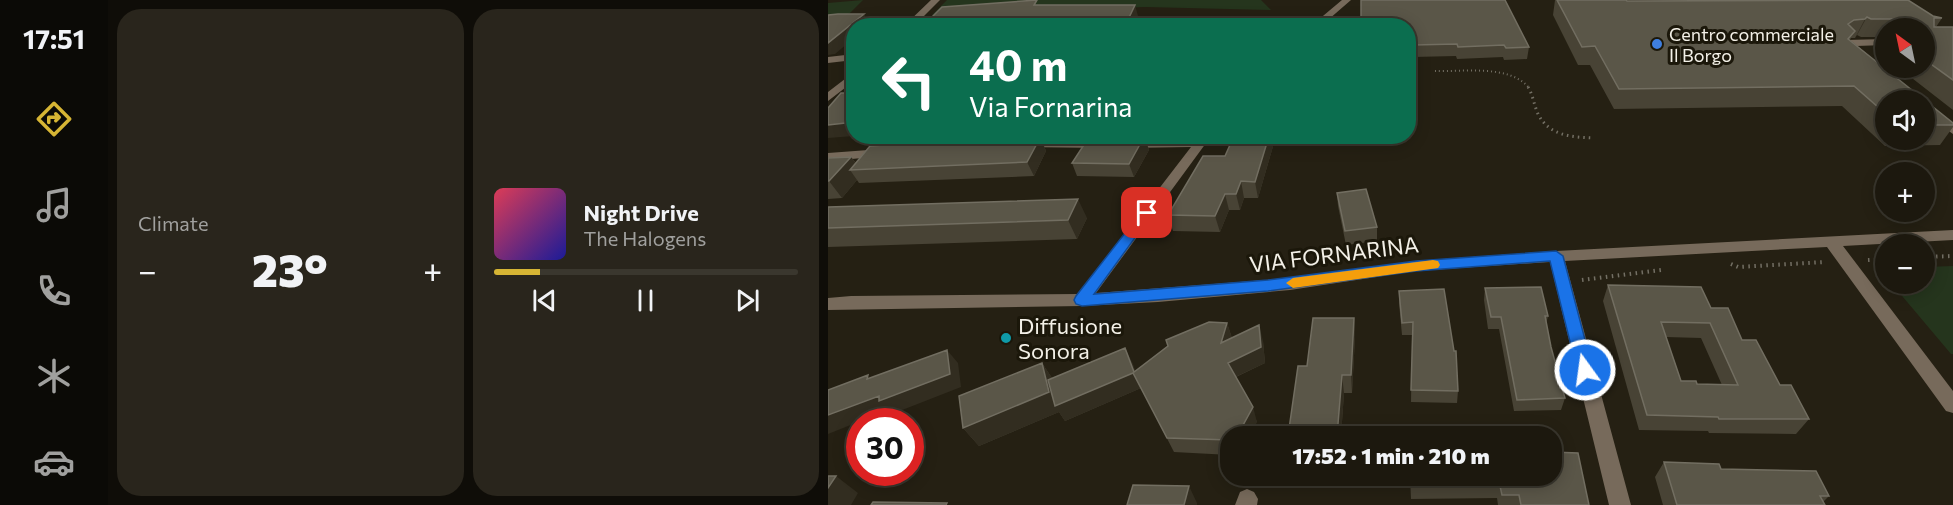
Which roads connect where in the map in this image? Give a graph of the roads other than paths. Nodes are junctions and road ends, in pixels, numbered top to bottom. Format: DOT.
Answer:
graph roads {
  1 [pos="936,0"];
  2 [pos="1347,0"];
  3 [pos="917,18"];
  4 [pos="1326,18"];
  5 [pos="1875,42"];
  6 [pos="1864,57"];
  7 [pos="846,58"];
  8 [pos="828,60"];
  9 [pos="846,82"];
  10 [pos="828,98"];
  11 [pos="1935,115"];
  12 [pos="1953,130"];
  13 [pos="1199,144"];
  14 [pos="896,152"];
  15 [pos="828,157"];
  16 [pos="1953,235"];
  17 [pos="1831,241"];
  18 [pos="1556,256"];
  19 [pos="1082,300"];
  20 [pos="828,304"];
  21 [pos="1953,405"];
  22 [pos="1620,505"];
  1 -- 3 [label="street"];
  2 -- 4 [label="street"];
  5 -- 6 [label="street"];
  7 -- 8 [label="street"];
  9 -- 10 [label="street"];
  11 -- 12 [label="street"];
  13 -- 19 [label="street"];
  14 -- 15 [label="street"];
  16 -- 17 [label="street, VIA FORNARINA"];
  17 -- 18 [label="street, VIA FORNARINA"];
  17 -- 21 [label="street"];
  18 -- 19 [label="street, VIA FORNARINA"];
  18 -- 22 [label="street"];
  19 -- 20 [label="street, VIA FORNARINA"];
}
